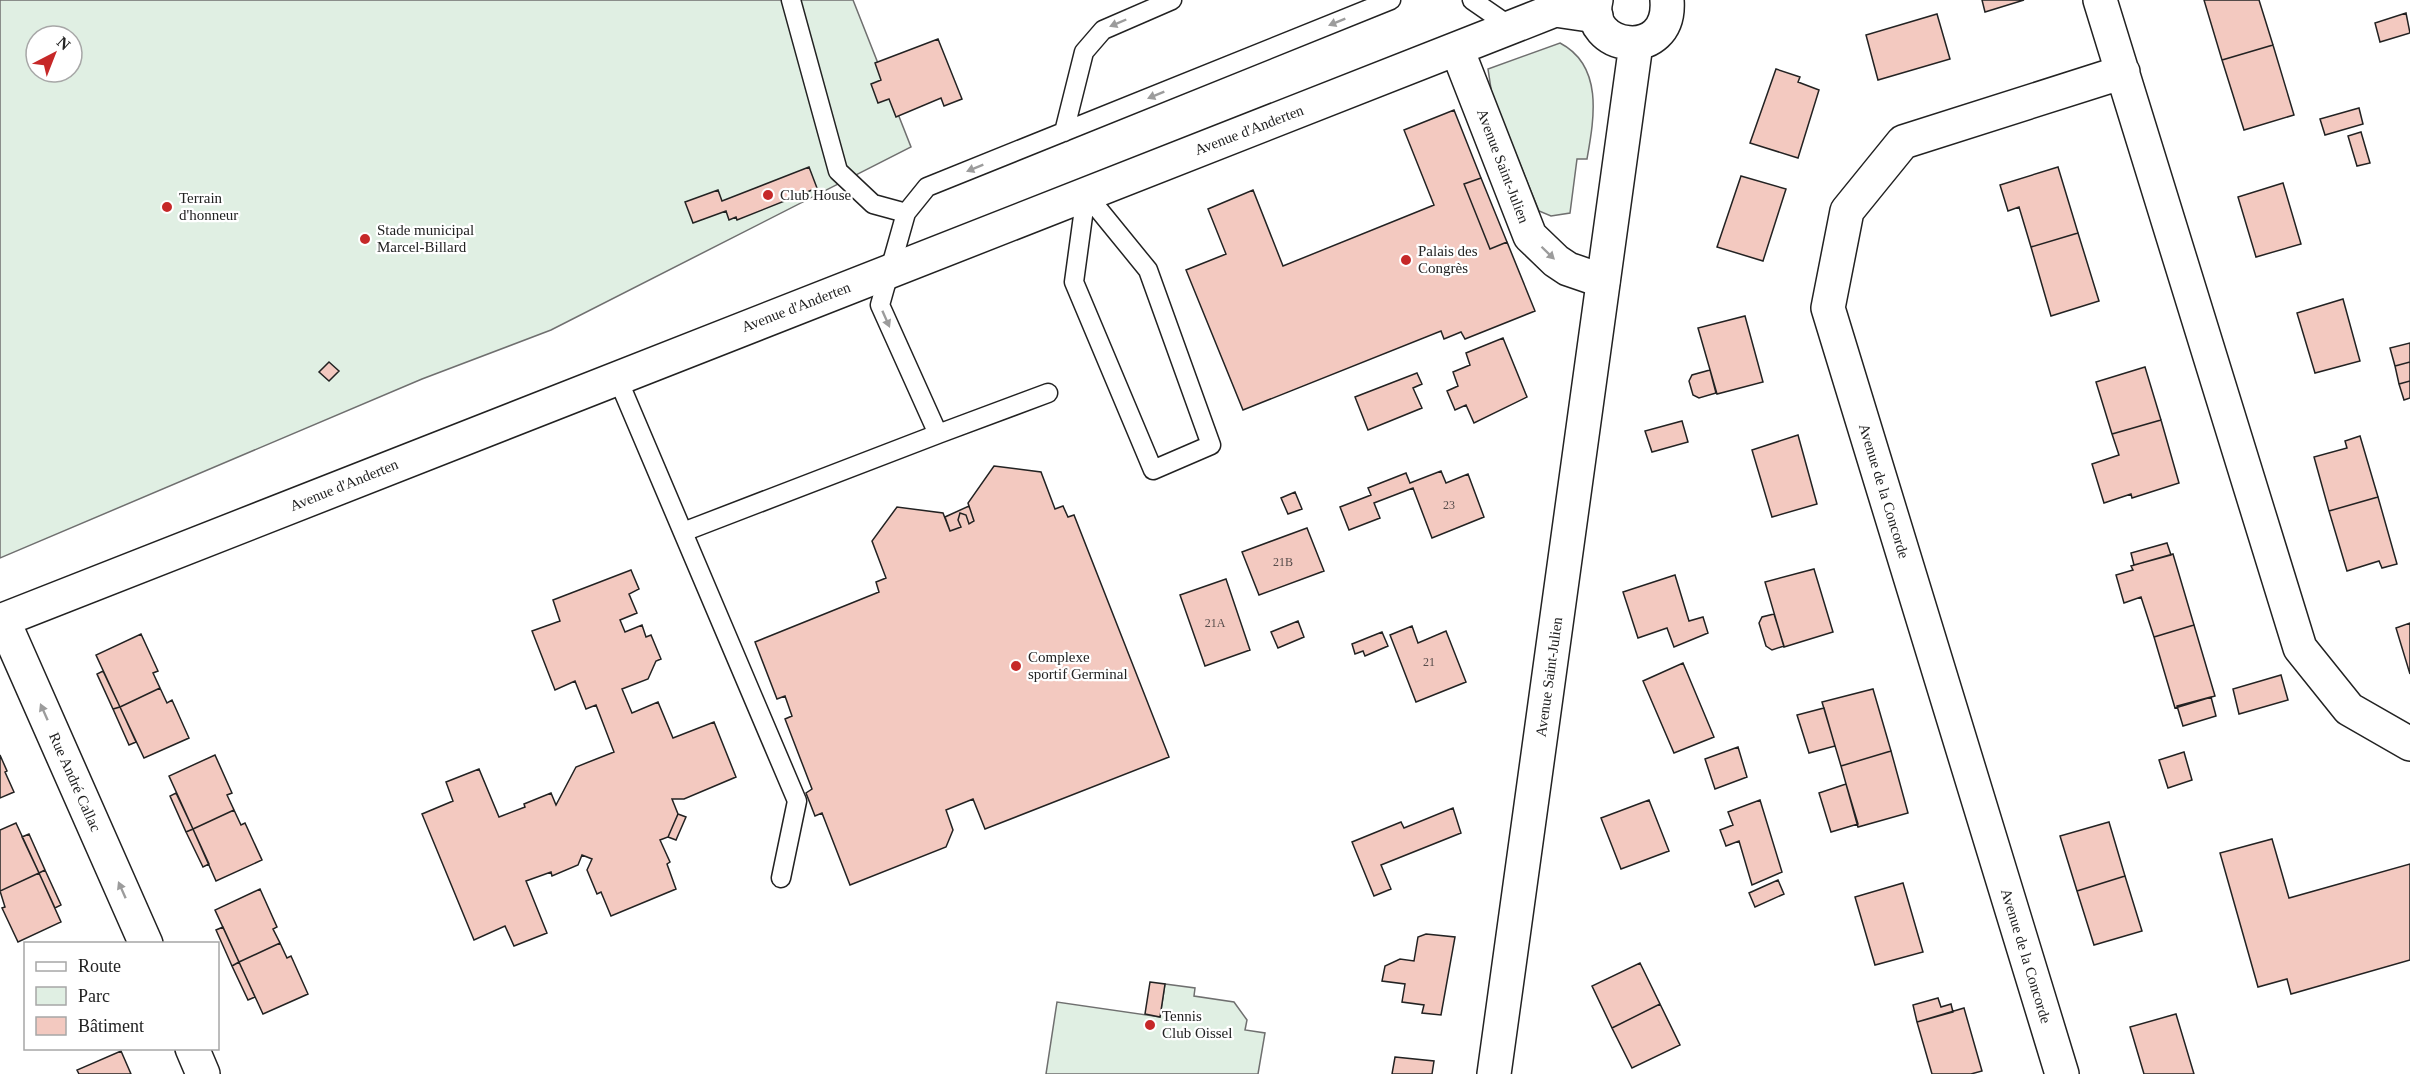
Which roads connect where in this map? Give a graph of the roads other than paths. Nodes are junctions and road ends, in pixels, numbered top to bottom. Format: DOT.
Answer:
graph roads {
  1 [pos="791,0"];
  2 [pos="1172,0"];
  3 [pos="1391,0"];
  4 [pos="1472,0"];
  5 [pos="1667,0"];
  6 [pos="2100,0"];
  7 [pos="1596,8"];
  8 [pos="1511,27"];
  9 [pos="1636,44"];
  10 [pos="1456,49"];
  11 [pos="2123,72"];
  12 [pos="1064,132"];
  13 [pos="1086,194"];
  14 [pos="906,213"];
  15 [pos="889,271"];
  16 [pos="1604,281"];
  17 [pos="617,377"];
  18 [pos="1048,393"];
  19 [pos="938,434"];
  20 [pos="683,532"];
  21 [pos="2,620"];
  22 [pos="2410,744"];
  23 [pos="781,878"];
  24 [pos="145,942"];
  25 [pos="193,1050"];
  26 [pos="204,1074"];
  27 [pos="1494,1074"];
  28 [pos="2062,1074"];
  1 -- 14 [label="lane"];
  2 -- 12 [label="lane, one-way"];
  3 -- 12 [label="lane, one-way"];
  4 -- 8 [label="lane"];
  5 -- 9 [label="street"];
  6 -- 11 [label="street"];
  7 -- 8 [label="street, Avenue d'Anderten"];
  7 -- 9 [label="street"];
  8 -- 10 [label="street, Avenue d'Anderten"];
  9 -- 16 [label="street, Avenue Saint-Julien"];
  10 -- 13 [label="street, Avenue d'Anderten"];
  10 -- 16 [label="street, Avenue Saint-Julien, one-way"];
  11 -- 22 [label="street"];
  11 -- 28 [label="street, Avenue de la Concorde"];
  12 -- 14 [label="lane, one-way"];
  13 -- 13 [label="lane"];
  13 -- 15 [label="street, Avenue d'Anderten"];
  14 -- 15 [label="lane"];
  15 -- 17 [label="street, Avenue d'Anderten"];
  15 -- 19 [label="lane, one-way"];
  16 -- 27 [label="street, Avenue Saint-Julien"];
  17 -- 20 [label="lane"];
  17 -- 21 [label="street, Avenue d'Anderten"];
  18 -- 19 [label="lane"];
  19 -- 20 [label="lane"];
  20 -- 23 [label="lane"];
  24 -- 21 [label="street, Rue André Callac, one-way"];
  25 -- 26 [label="street"];
}
